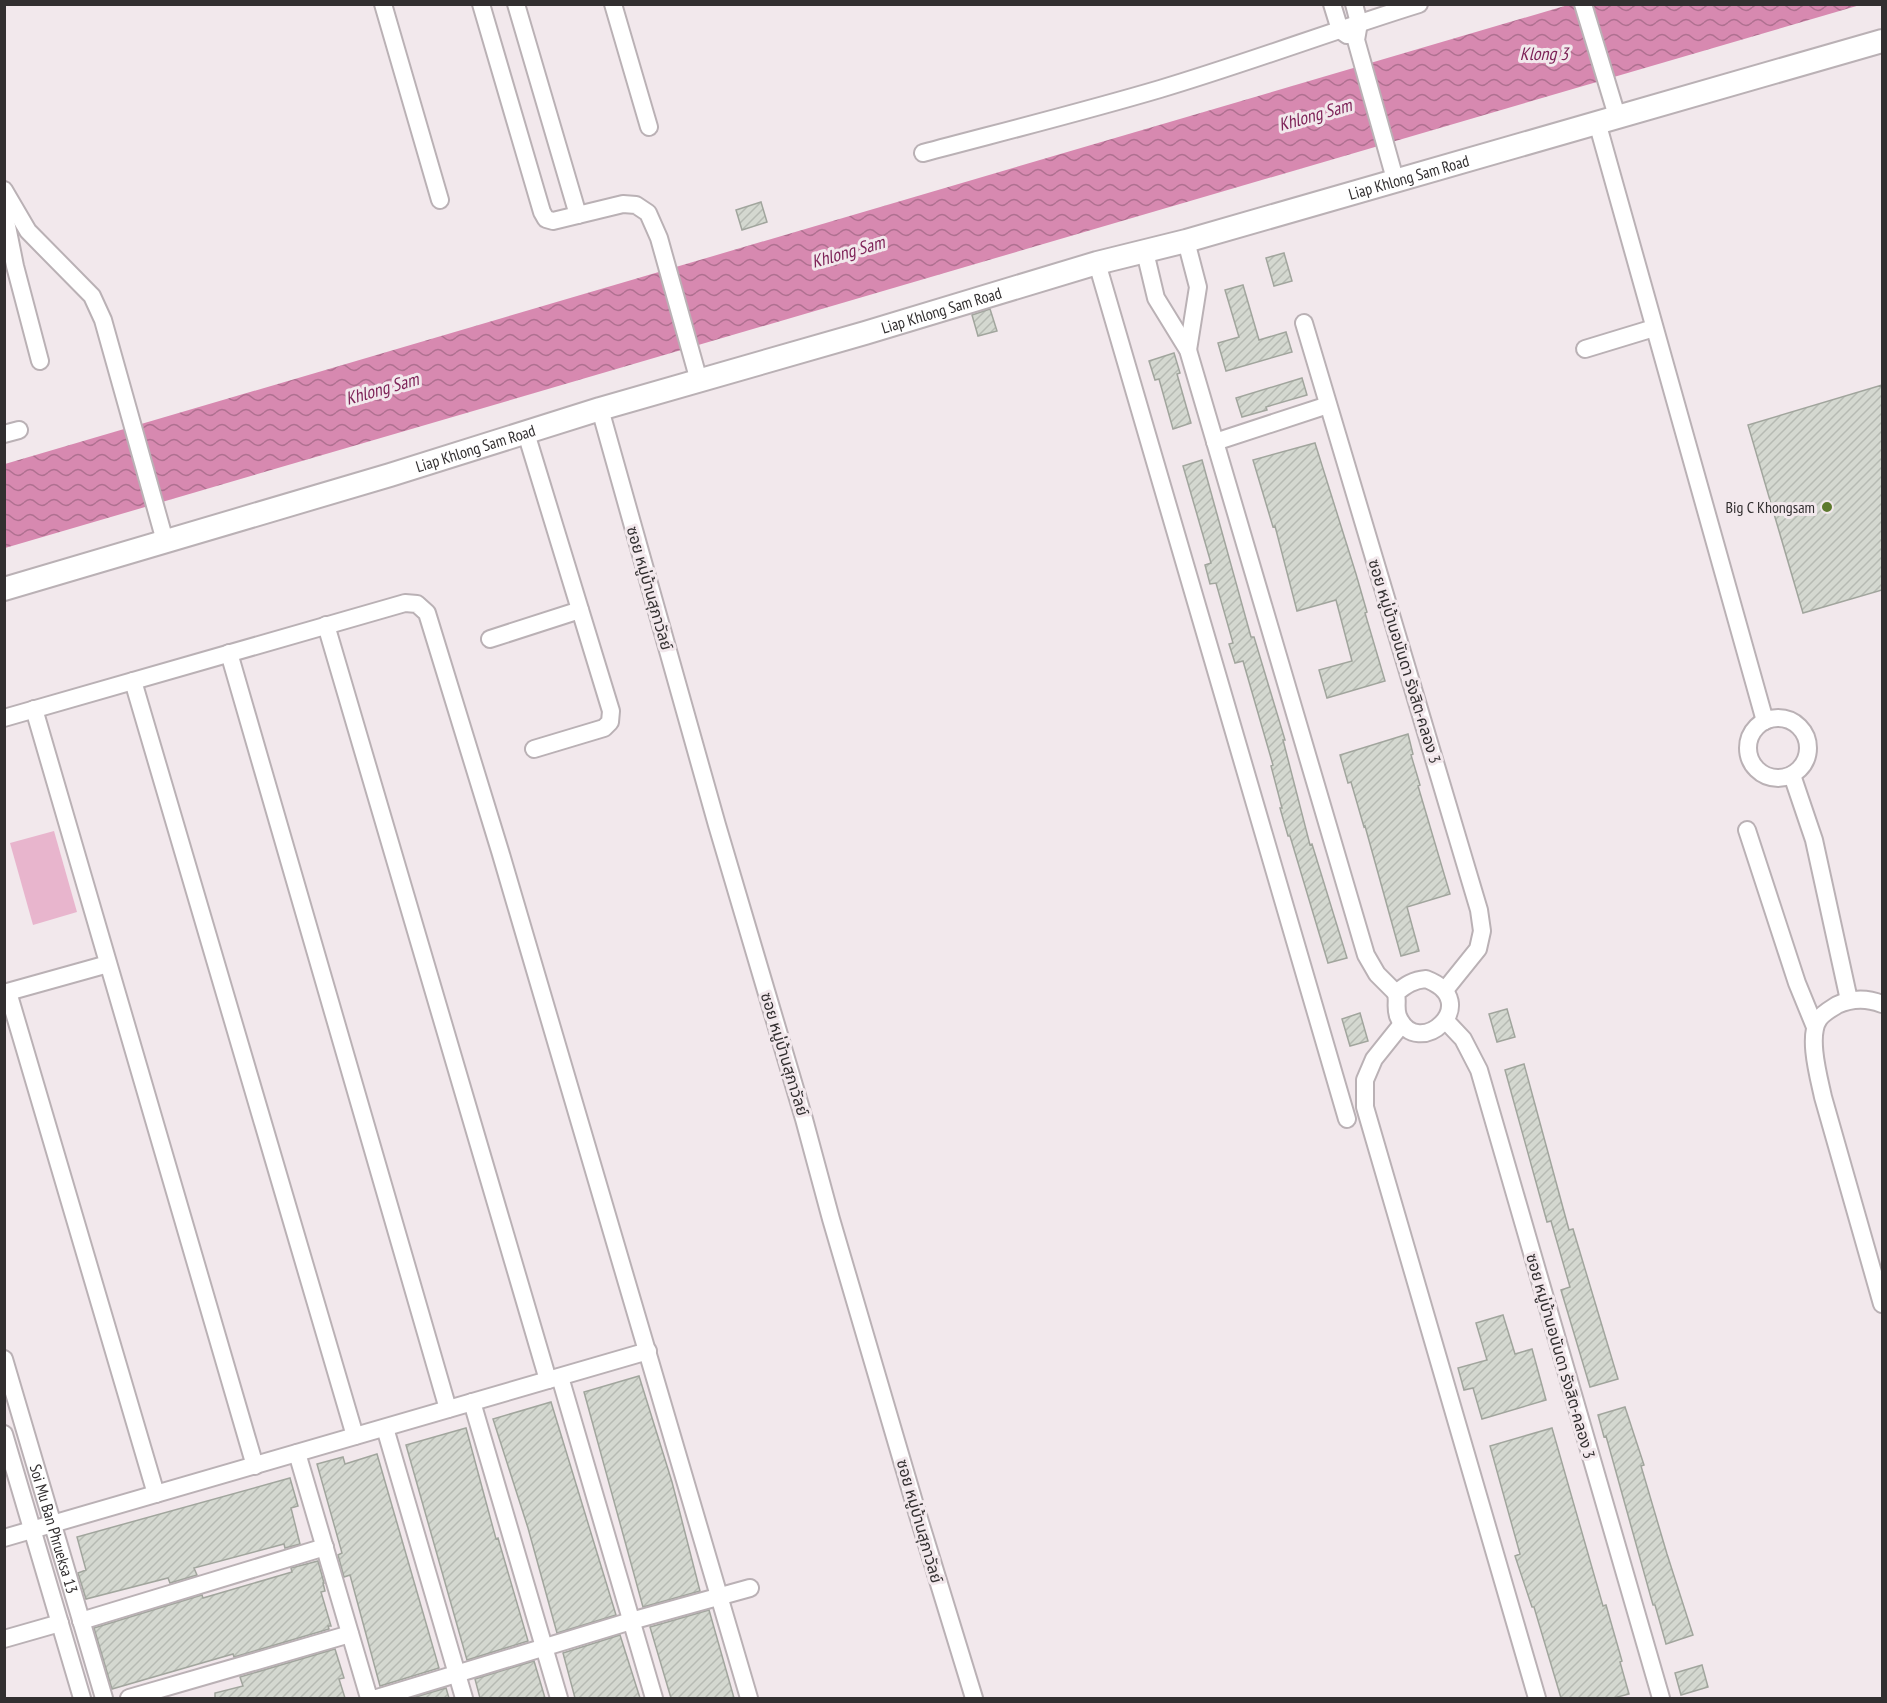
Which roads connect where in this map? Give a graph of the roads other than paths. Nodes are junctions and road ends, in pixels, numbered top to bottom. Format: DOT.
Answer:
graph roads {
  1 [pos="383,4"];
  2 [pos="481,4"];
  3 [pos="516,4"];
  4 [pos="613,4"];
  5 [pos="1332,4"];
  6 [pos="1354,4"];
  7 [pos="1419,4"];
  8 [pos="1583,4"];
  9 [pos="1359,23"];
  10 [pos="1340,30"];
  11 [pos="1882,41"];
  12 [pos="1357,44"];
  13 [pos="1607,119"];
  14 [pos="649,127"];
  15 [pos="923,153"];
  16 [pos="1395,179"];
  17 [pos="4,190"];
  18 [pos="440,200"];
  19 [pos="4,211"];
  20 [pos="578,215"];
  21 [pos="1186,240"];
  22 [pos="1144,252"];
  23 [pos="1097,263"];
  24 [pos="1304,323"];
  25 [pos="1654,328"];
  26 [pos="1585,349"];
  27 [pos="1188,350"];
  28 [pos="40,361"];
  29 [pos="699,381"];
  30 [pos="1328,405"];
  31 [pos="600,409"];
  32 [pos="526,433"];
  33 [pos="1215,442"];
  34 [pos="165,541"];
  35 [pos="4,589"];
  36 [pos="580,610"];
  37 [pos="326,625"];
  38 [pos="490,639"];
  39 [pos="229,653"];
  40 [pos="133,681"];
  41 [pos="34,709"];
  42 [pos="4,718"];
  43 [pos="1765,721"];
  44 [pos="534,749"];
  45 [pos="1792,775"];
  46 [pos="1747,830"];
  47 [pos="108,964"];
  48 [pos="1445,990"];
  49 [pos="6,993"];
  50 [pos="1396,993"];
  51 [pos="1849,999"];
  52 [pos="1882,1004"];
  53 [pos="1446,1021"];
  54 [pos="1402,1024"];
  55 [pos="1815,1027"];
  56 [pos="1347,1119"];
  57 [pos="1882,1304"];
  58 [pos="648,1351"];
  59 [pos="4,1359"];
  60 [pos="554,1378"];
  61 [pos="472,1402"];
  62 [pos="448,1409"];
  63 [pos="385,1428"];
  64 [pos="4,1434"];
  65 [pos="355,1436"];
  66 [pos="297,1453"];
  67 [pos="255,1466"];
  68 [pos="156,1494"];
  69 [pos="53,1525"];
  70 [pos="33,1530"];
  71 [pos="4,1539"];
  72 [pos="325,1547"];
  73 [pos="750,1588"];
  74 [pos="719,1597"];
  75 [pos="81,1621"];
  76 [pos="631,1621"];
  77 [pos="60,1623"];
  78 [pos="350,1634"];
  79 [pos="4,1639"];
  80 [pos="544,1647"];
  81 [pos="457,1673"];
  82 [pos="82,1698"];
  83 [pos="104,1698"];
  84 [pos="129,1698"];
  85 [pos="369,1698"];
  86 [pos="377,1698"];
  87 [pos="464,1698"];
  88 [pos="559,1698"];
  89 [pos="654,1698"];
  90 [pos="749,1698"];
  91 [pos="974,1698"];
  92 [pos="1537,1698"];
  93 [pos="1661,1698"];
  1 -- 18 [label="street"];
  2 -- 20 [label="street"];
  3 -- 20 [label="street"];
  4 -- 14 [label="street"];
  5 -- 10 [label="street"];
  6 -- 9 [label="street"];
  7 -- 9 [label="street"];
  8 -- 13 [label="street"];
  9 -- 10 [label="street"];
  9 -- 12 [label="street"];
  10 -- 12 [label="street"];
  10 -- 15 [label="street"];
  11 -- 13 [label="main road, Liap Khlong Sam Road"];
  12 -- 16 [label="street"];
  13 -- 16 [label="main road, Liap Khlong Sam Road"];
  13 -- 25 [label="street"];
  16 -- 21 [label="main road, Liap Khlong Sam Road"];
  17 -- 34 [label="street"];
  19 -- 28 [label="street"];
  20 -- 29 [label="street"];
  21 -- 22 [label="main road, Liap Khlong Sam Road"];
  21 -- 27 [label="street"];
  22 -- 23 [label="main road, Liap Khlong Sam Road"];
  22 -- 27 [label="street"];
  23 -- 29 [label="main road, Liap Khlong Sam Road"];
  23 -- 56 [label="street"];
  24 -- 30 [label="street, ซอย หมู่บ้านอนันดา รังสิต-คลอง 3"];
  25 -- 26 [label="street"];
  25 -- 43 [label="street"];
  27 -- 33 [label="street"];
  29 -- 31 [label="main road, Liap Khlong Sam Road"];
  30 -- 33 [label="street"];
  30 -- 48 [label="street, ซอย หมู่บ้านอนันดา รังสิต-คลอง 3"];
  31 -- 32 [label="main road, Liap Khlong Sam Road"];
  31 -- 91 [label="street, ซอย หมู่บ้านสุภาวัลย์"];
  32 -- 34 [label="main road, Liap Khlong Sam Road"];
  32 -- 36 [label="street"];
  33 -- 50 [label="street"];
  34 -- 35 [label="main road, Liap Khlong Sam Road"];
  36 -- 38 [label="street"];
  36 -- 44 [label="street"];
  37 -- 39 [label="street"];
  37 -- 58 [label="street"];
  37 -- 60 [label="street"];
  39 -- 40 [label="street"];
  39 -- 62 [label="street"];
  40 -- 41 [label="street"];
  40 -- 65 [label="street"];
  41 -- 42 [label="street"];
  41 -- 47 [label="street"];
  43 -- 45 [label="street"];
  43 -- 45 [label="street"];
  45 -- 51 [label="street"];
  46 -- 55 [label="street"];
  47 -- 49 [label="street"];
  47 -- 67 [label="street"];
  48 -- 50 [label="street"];
  48 -- 53 [label="street"];
  49 -- 68 [label="street"];
  50 -- 54 [label="street"];
  51 -- 52 [label="street"];
  51 -- 55 [label="street"];
  53 -- 54 [label="street"];
  53 -- 93 [label="street, ซอย หมู่บ้านอนันดา รังสิต-คลอง 3"];
  54 -- 92 [label="street"];
  55 -- 57 [label="street"];
  58 -- 60 [label="street"];
  58 -- 74 [label="street"];
  59 -- 69 [label="street, Soi Mu Ban Phrueksa 13"];
  60 -- 61 [label="street"];
  60 -- 76 [label="street"];
  61 -- 62 [label="street"];
  61 -- 80 [label="street"];
  62 -- 63 [label="street"];
  63 -- 65 [label="street"];
  63 -- 81 [label="street"];
  64 -- 70 [label="street, Soi Mu Ban Phrueksa 13"];
  65 -- 66 [label="street"];
  66 -- 67 [label="street"];
  66 -- 72 [label="street"];
  67 -- 68 [label="street"];
  68 -- 69 [label="street"];
  69 -- 70 [label="street"];
  69 -- 75 [label="street, Soi Mu Ban Phrueksa 13"];
  70 -- 71 [label="street"];
  70 -- 77 [label="street, Soi Mu Ban Phrueksa 13"];
  72 -- 75 [label="street"];
  72 -- 78 [label="street"];
  73 -- 74 [label="street"];
  74 -- 76 [label="street"];
  74 -- 90 [label="street"];
  75 -- 83 [label="street, Soi Mu Ban Phrueksa 13"];
  76 -- 80 [label="street"];
  76 -- 89 [label="street"];
  77 -- 79 [label="street"];
  77 -- 82 [label="street, Soi Mu Ban Phrueksa 13"];
  78 -- 84 [label="street"];
  78 -- 85 [label="street"];
  80 -- 81 [label="street"];
  80 -- 88 [label="street"];
  81 -- 86 [label="street"];
  81 -- 87 [label="street"];
}
